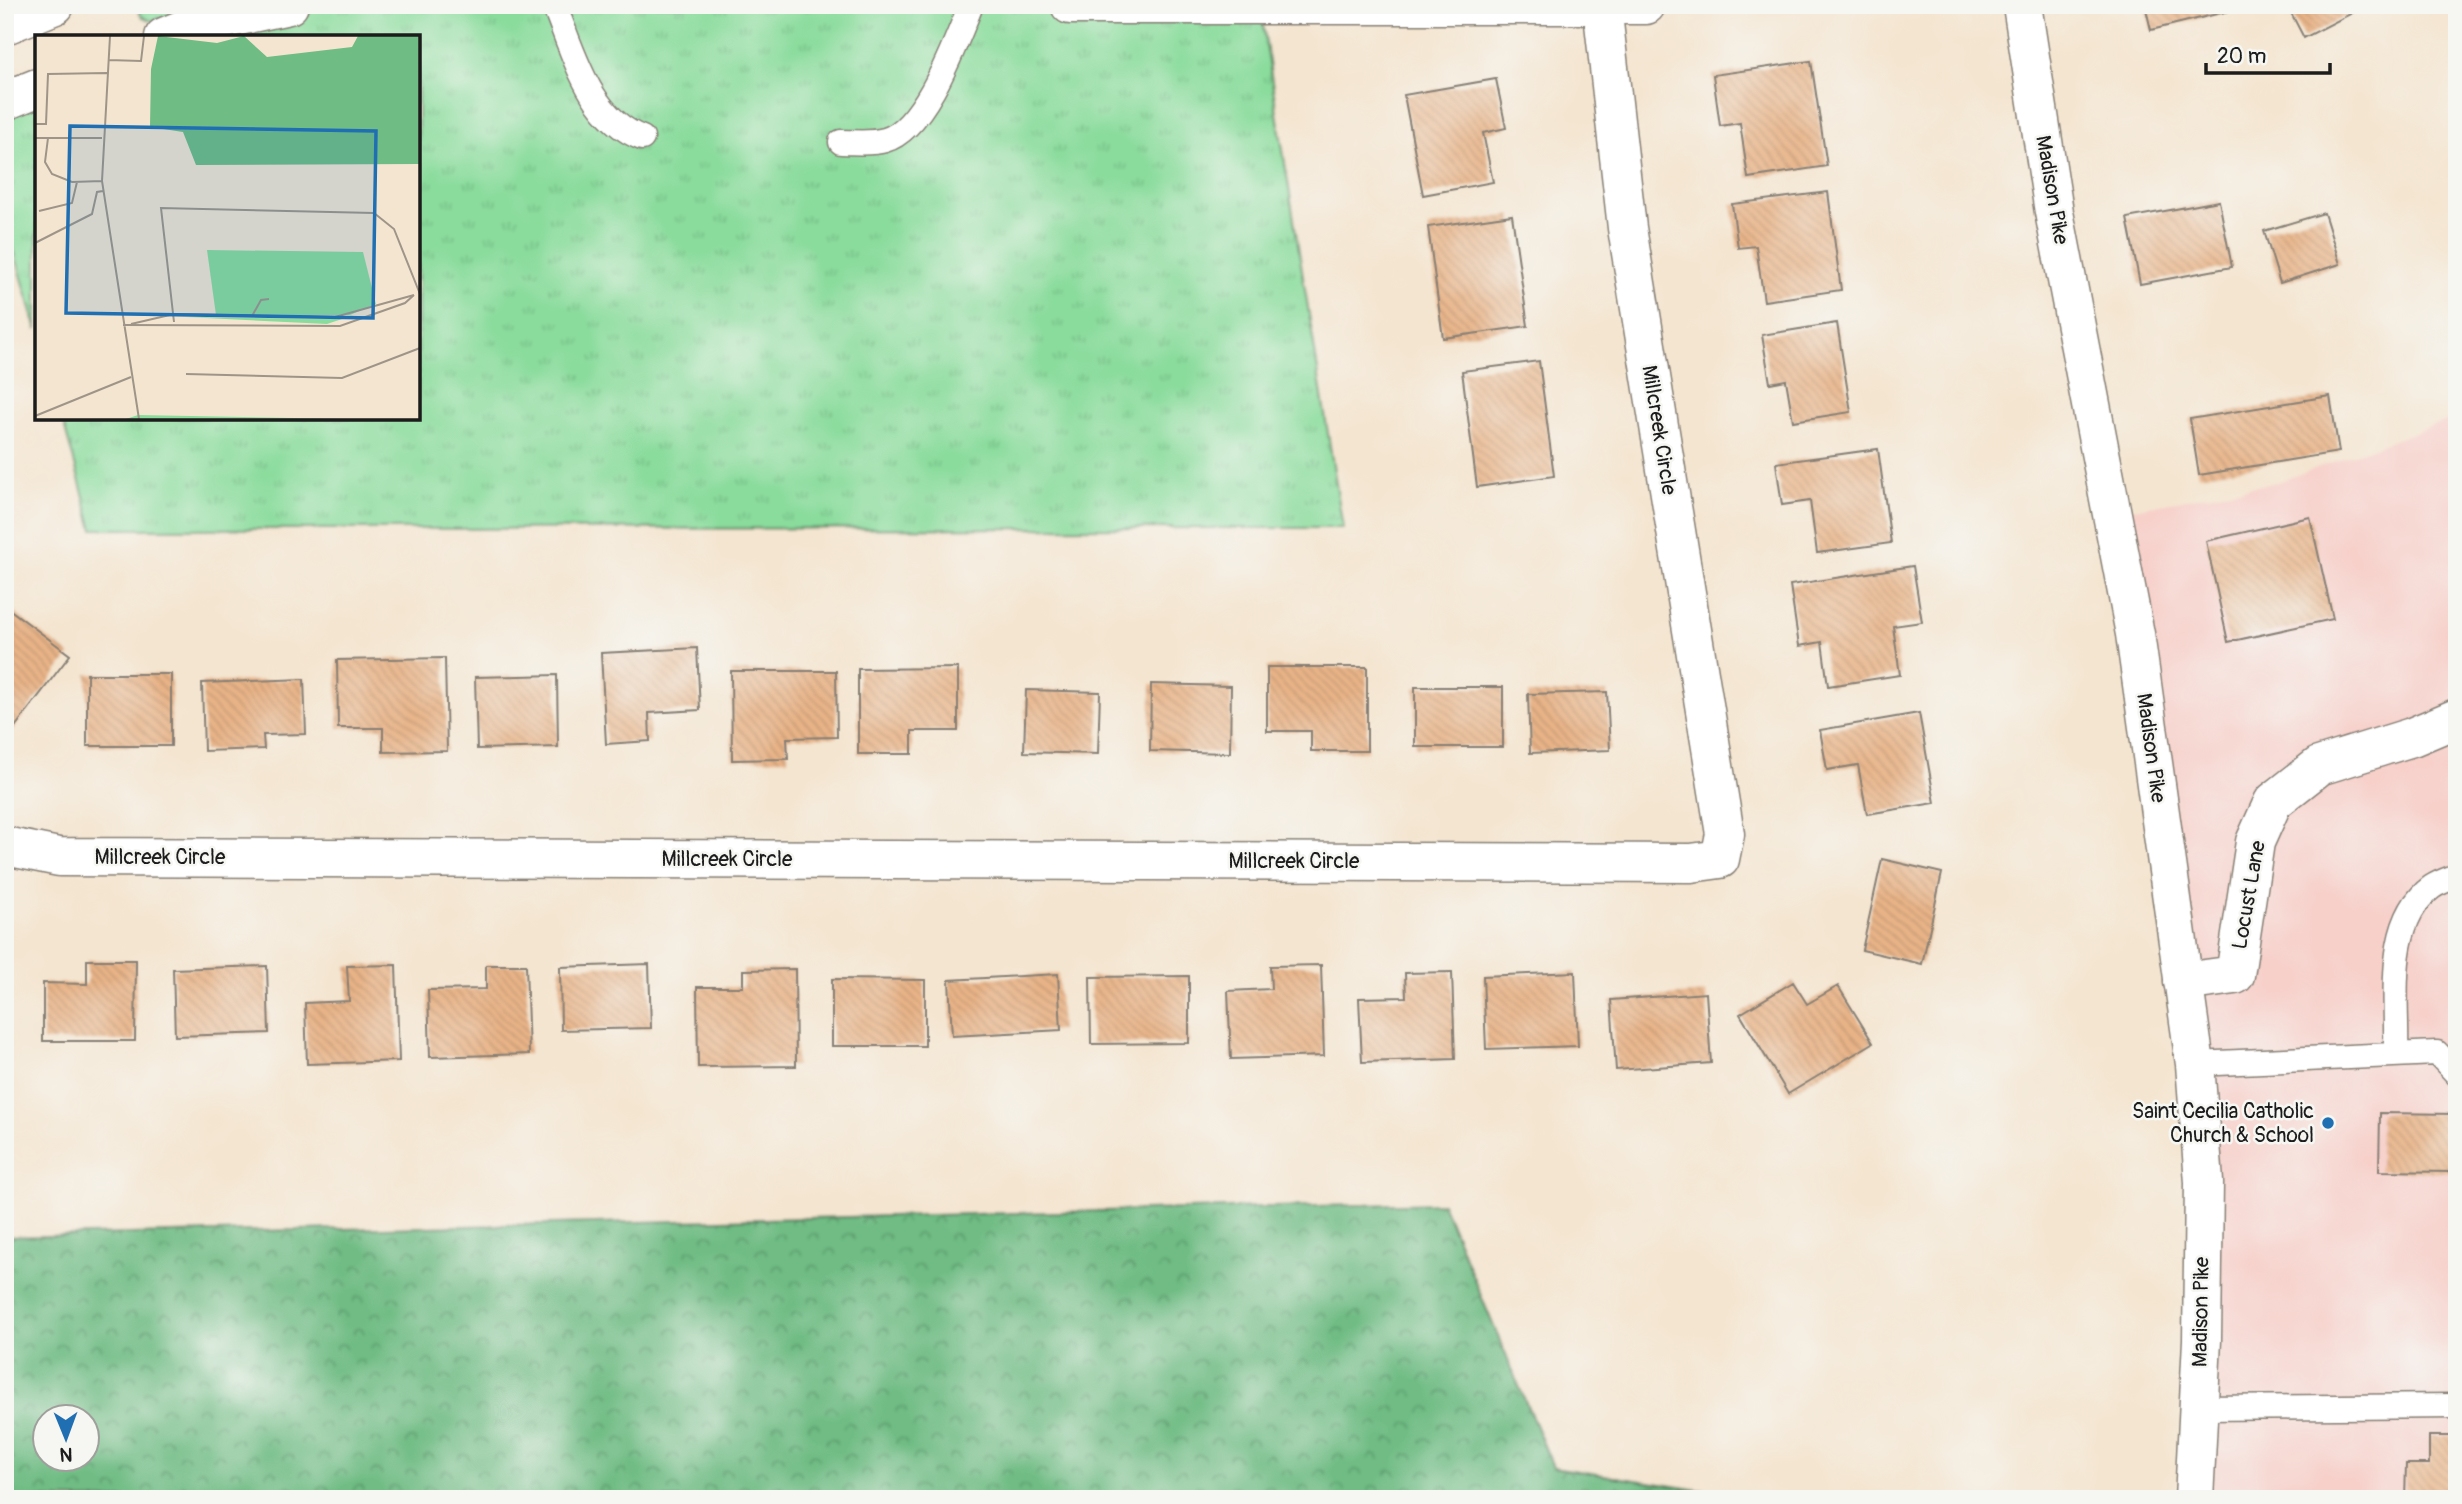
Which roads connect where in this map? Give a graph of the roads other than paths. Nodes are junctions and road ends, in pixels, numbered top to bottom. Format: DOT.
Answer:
graph roads {
  1 [pos="55,5"];
  2 [pos="289,5"];
  3 [pos="554,5"];
  4 [pos="971,5"];
  5 [pos="1070,5"];
  6 [pos="1646,5"];
  7 [pos="2022,5"];
  8 [pos="1602,6"];
  9 [pos="5,25"];
  10 [pos="169,35"];
  11 [pos="35,89"];
  12 [pos="5,101"];
  13 [pos="642,138"];
  14 [pos="841,142"];
  15 [pos="2457,718"];
  16 [pos="5,846"];
  17 [pos="2457,876"];
  18 [pos="2183,982"];
  19 [pos="2396,1054"];
  20 [pos="2194,1065"];
  21 [pos="2457,1074"];
  22 [pos="2457,1406"];
  23 [pos="2198,1408"];
  24 [pos="2194,1499"];
  1 -- 9 [label="street"];
  2 -- 10 [label="street"];
  3 -- 13 [label="lane"];
  4 -- 14 [label="lane"];
  5 -- 8 [label="street"];
  6 -- 8 [label="street"];
  7 -- 18 [label="street, Madison Pike"];
  8 -- 16 [label="street, Millcreek Circle"];
  11 -- 12 [label="street"];
  15 -- 18 [label="street, Locust Lane"];
  17 -- 19 [label="lane"];
  18 -- 20 [label="street, Madison Pike"];
  19 -- 20 [label="lane"];
  19 -- 21 [label="lane"];
  20 -- 23 [label="street, Madison Pike"];
  22 -- 23 [label="lane"];
  23 -- 24 [label="street, Madison Pike"];
}
